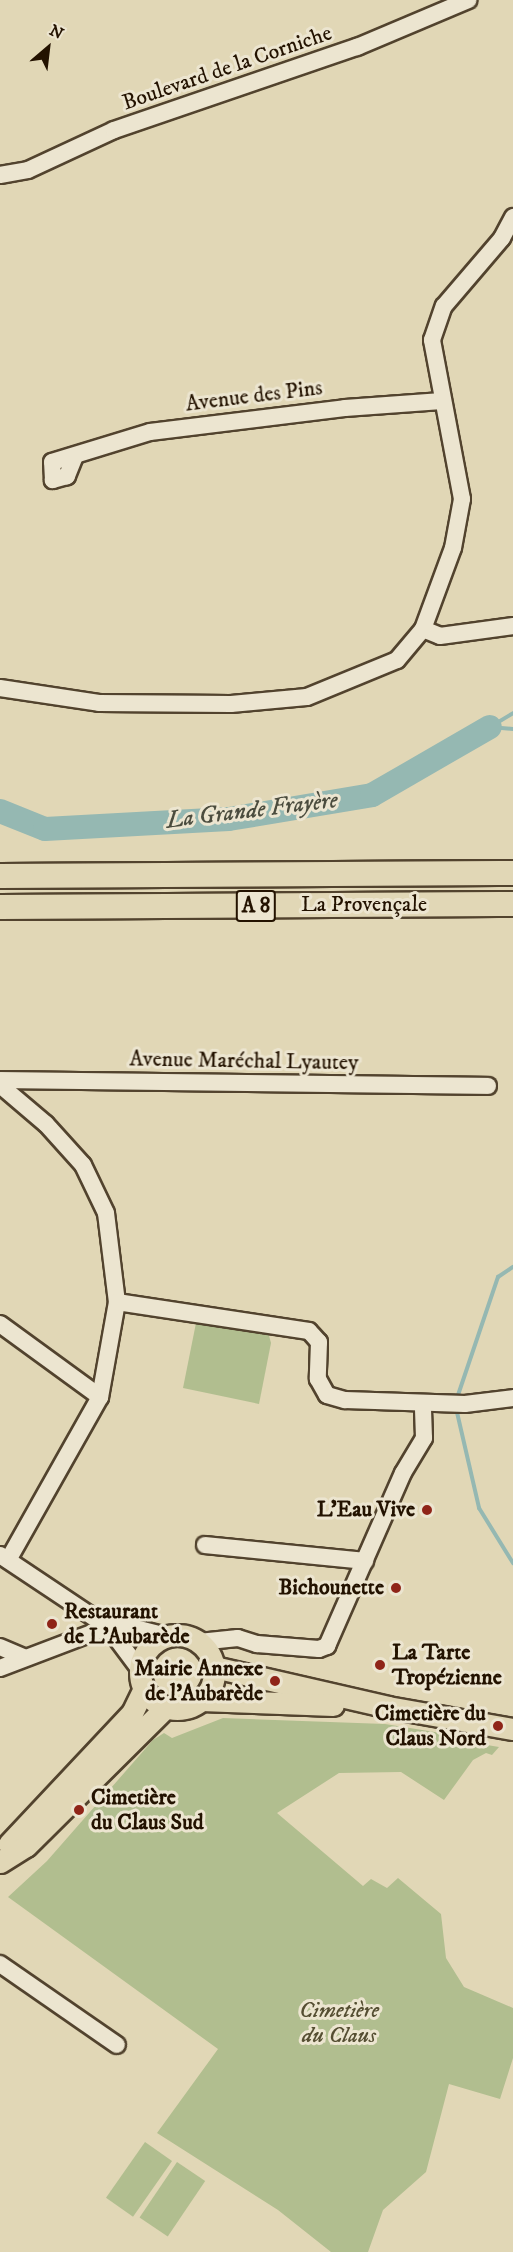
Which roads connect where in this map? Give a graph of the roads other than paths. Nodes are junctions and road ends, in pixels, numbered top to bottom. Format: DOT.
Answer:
graph roads {
  1 [pos="468,0"];
  2 [pos="0,175"];
  3 [pos="513,217"];
  4 [pos="442,401"];
  5 [pos="75,456"];
  6 [pos="513,626"];
  7 [pos="423,629"];
  8 [pos="0,688"];
  9 [pos="513,873"];
  10 [pos="0,876"];
  11 [pos="513,904"];
  12 [pos="0,907"];
  13 [pos="0,1080"];
  14 [pos="0,1085"];
  15 [pos="488,1086"];
  16 [pos="117,1302"];
  17 [pos="0,1324"];
  18 [pos="100,1397"];
  19 [pos="513,1398"];
  20 [pos="423,1404"];
  21 [pos="205,1545"];
  22 [pos="4,1558"];
  23 [pos="365,1561"];
  24 [pos="108,1627"];
  25 [pos="166,1636"];
  26 [pos="199,1642"];
  27 [pos="0,1647"];
  28 [pos="23,1657"];
  29 [pos="214,1667"];
  30 [pos="0,1668"];
  31 [pos="142,1679"];
  32 [pos="201,1700"];
  33 [pos="166,1707"];
  34 [pos="388,1707"];
  35 [pos="513,1729"];
  36 [pos="0,1853"];
  37 [pos="0,1862"];
  38 [pos="0,1964"];
  39 [pos="117,2045"];
  1 -- 2 [label="street, Boulevard de la Corniche"];
  3 -- 4 [label="street"];
  4 -- 5 [label="street, Avenue des Pins"];
  4 -- 7 [label="street"];
  6 -- 7 [label="street"];
  7 -- 8 [label="street"];
  9 -- 10 [label="highway, La Provençale / A 8"];
  11 -- 12 [label="highway, La Provençale / A 8"];
  13 -- 15 [label="street, Avenue Maréchal Lyautey"];
  14 -- 16 [label="street"];
  16 -- 18 [label="street"];
  16 -- 20 [label="street"];
  17 -- 18 [label="street"];
  18 -- 22 [label="street"];
  19 -- 20 [label="street"];
  20 -- 23 [label="street"];
  21 -- 23 [label="street"];
  22 -- 24 [label="street"];
  23 -- 26 [label="street"];
  24 -- 25 [label="street"];
  24 -- 28 [label="street"];
  24 -- 31 [label="street"];
  25 -- 26 [label="main road"];
  25 -- 31 [label="main road"];
  26 -- 29 [label="main road"];
  27 -- 28 [label="street"];
  28 -- 30 [label="street"];
  29 -- 32 [label="main road"];
  29 -- 34 [label="main road"];
  31 -- 33 [label="main road"];
  31 -- 36 [label="main road"];
  32 -- 33 [label="main road"];
  32 -- 34 [label="main road"];
  33 -- 37 [label="main road"];
  34 -- 35 [label="main road"];
  38 -- 39 [label="street"];
}
